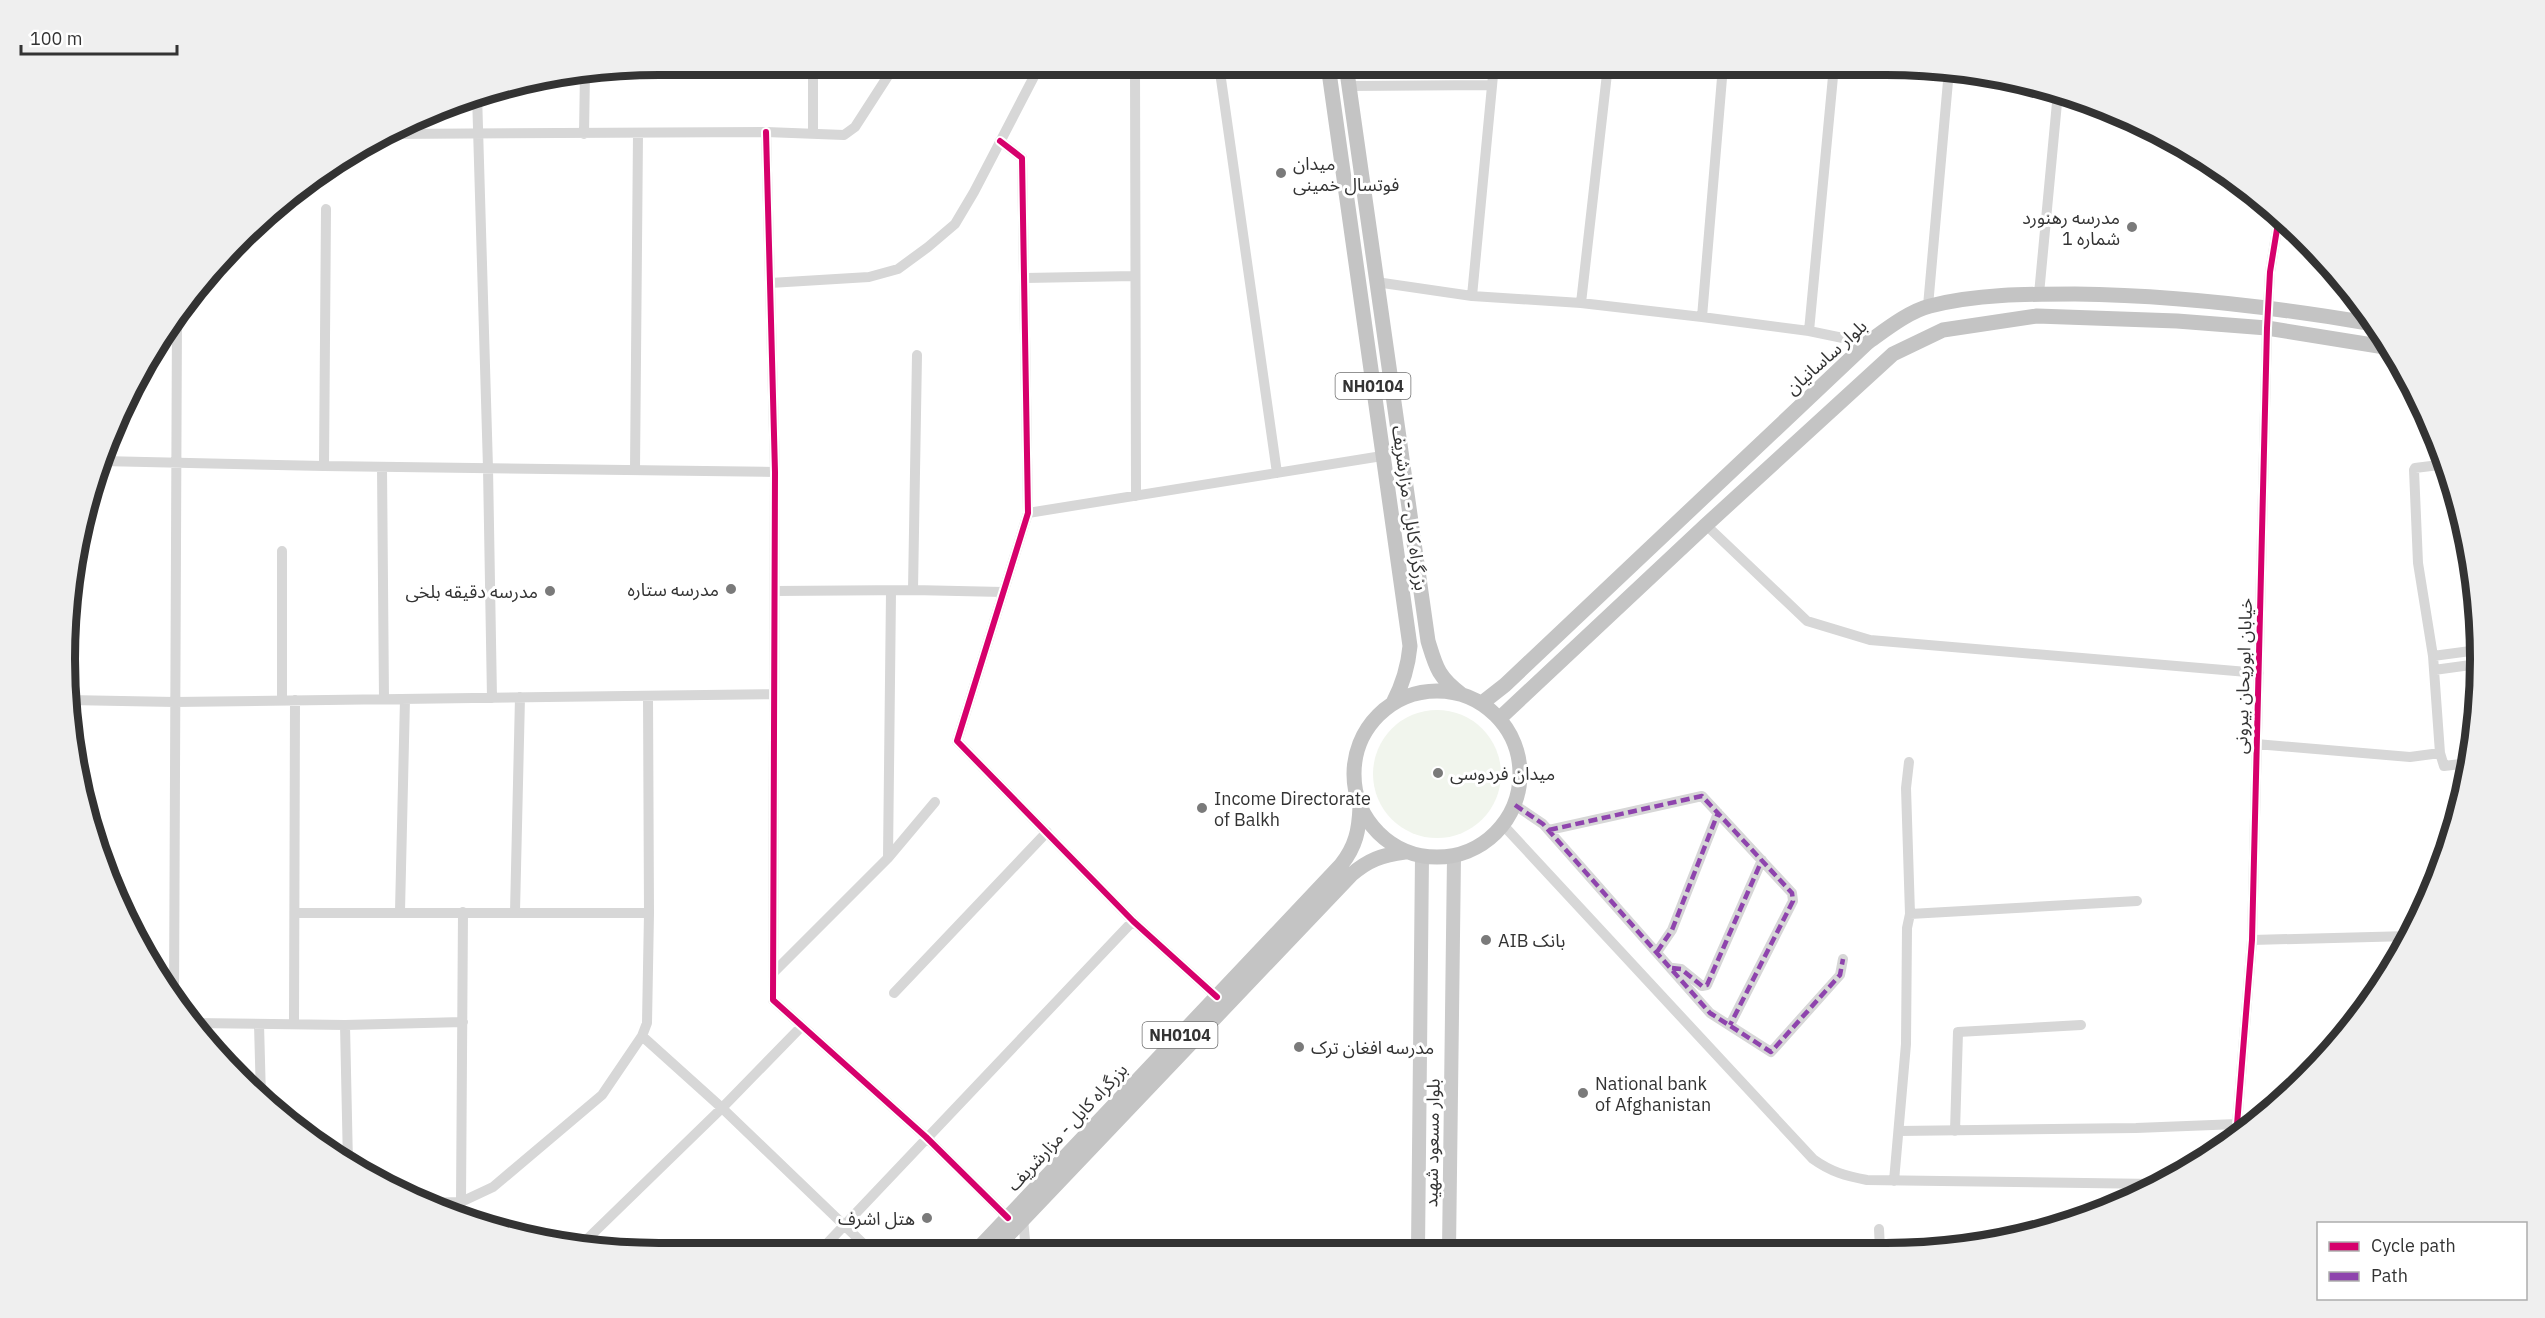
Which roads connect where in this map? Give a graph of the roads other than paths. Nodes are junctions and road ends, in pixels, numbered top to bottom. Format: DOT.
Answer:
graph roads {
  1 [pos="813,75"];
  2 [pos="889,75"];
  3 [pos="1035,75"];
  4 [pos="1135,75"];
  5 [pos="1220,75"];
  6 [pos="1329,75"];
  7 [pos="1347,75"];
  8 [pos="1493,75"];
  9 [pos="1607,75"];
  10 [pos="1722,75"];
  11 [pos="1833,75"];
  12 [pos="1948,79"];
  13 [pos="585,80"];
  14 [pos="1492,85"];
  15 [pos="1348,86"];
  16 [pos="2057,101"];
  17 [pos="477,104"];
  18 [pos="766,132"];
  19 [pos="813,133"];
  20 [pos="403,134"];
  21 [pos="584,134"];
  22 [pos="638,134"];
  23 [pos="478,135"];
  24 [pos="1000,141"];
  25 [pos="326,209"];
  26 [pos="2278,226"];
  27 [pos="1136,276"];
  28 [pos="1025,278"];
  29 [pos="1376,282"];
  30 [pos="770,283"];
  31 [pos="2038,294"];
  32 [pos="1472,296"];
  33 [pos="1581,303"];
  34 [pos="1928,306"];
  35 [pos="2269,306"];
  36 [pos="1702,317"];
  37 [pos="2363,322"];
  38 [pos="2267,328"];
  39 [pos="177,330"];
  40 [pos="1809,331"];
  41 [pos="1867,344"];
  42 [pos="2379,346"];
  43 [pos="917,355"];
  44 [pos="1382,456"];
  45 [pos="110,461"];
  46 [pos="175,461"];
  47 [pos="2437,465"];
  48 [pos="324,466"];
  49 [pos="382,467"];
  50 [pos="488,468"];
  51 [pos="635,470"];
  52 [pos="775,472"];
  53 [pos="1277,473"];
  54 [pos="1136,496"];
  55 [pos="1028,513"];
  56 [pos="1706,525"];
  57 [pos="282,551"];
  58 [pos="913,590"];
  59 [pos="775,591"];
  60 [pos="891,592"];
  61 [pos="1003,592"];
  62 [pos="2470,651"];
  63 [pos="2433,656"];
  64 [pos="2470,665"];
  65 [pos="2434,670"];
  66 [pos="2259,673"];
  67 [pos="774,694"];
  68 [pos="1461,694"];
  69 [pos="648,696"];
  70 [pos="492,698"];
  71 [pos="520,698"];
  72 [pos="384,699"];
  73 [pos="405,699"];
  74 [pos="76,700"];
  75 [pos="282,700"];
  76 [pos="295,700"];
  77 [pos="175,702"];
  78 [pos="1393,703"];
  79 [pos="1482,703"];
  80 [pos="1500,718"];
  81 [pos="2256,744"];
  82 [pos="2440,753"];
  83 [pos="1910,762"];
  84 [pos="2461,763"];
  85 [pos="935,802"];
  86 [pos="1515,805"];
  87 [pos="1360,807"];
  88 [pos="1718,813"];
  89 [pos="1503,825"];
  90 [pos="1549,830"];
  91 [pos="1047,832"];
  92 [pos="1404,852"];
  93 [pos="1422,857"];
  94 [pos="1454,857"];
  95 [pos="888,858"];
  96 [pos="1762,860"];
  97 [pos="2137,901"];
  98 [pos="400,911"];
  99 [pos="463,912"];
  100 [pos="515,912"];
  101 [pos="295,913"];
  102 [pos="650,913"];
  103 [pos="1910,914"];
  104 [pos="1134,921"];
  105 [pos="1290,929"];
  106 [pos="2400,936"];
  107 [pos="2252,940"];
  108 [pos="1657,951"];
  109 [pos="1843,959"];
  110 [pos="1671,968"];
  111 [pos="773,973"];
  112 [pos="174,984"];
  113 [pos="894,993"];
  114 [pos="1217,997"];
  115 [pos="463,1022"];
  116 [pos="203,1023"];
  117 [pos="259,1024"];
  118 [pos="294,1024"];
  119 [pos="345,1024"];
  120 [pos="1730,1024"];
  121 [pos="2081,1026"];
  122 [pos="801,1027"];
  123 [pos="642,1035"];
  124 [pos="261,1086"];
  125 [pos="722,1108"];
  126 [pos="2238,1124"];
  127 [pos="1899,1131"];
  128 [pos="1955,1131"];
  129 [pos="926,1137"];
  130 [pos="348,1153"];
  131 [pos="1894,1180"];
  132 [pos="2142,1184"];
  133 [pos="445,1202"];
  134 [pos="461,1202"];
  135 [pos="1016,1218"];
  136 [pos="844,1225"];
  137 [pos="1879,1229"];
  138 [pos="586,1238"];
  139 [pos="827,1243"];
  140 [pos="863,1243"];
  141 [pos="986,1243"];
  142 [pos="999,1243"];
  143 [pos="1024,1243"];
  144 [pos="1418,1243"];
  145 [pos="1449,1243"];
  146 [pos="1880,1243"];
  1 -- 19 [label="street"];
  2 -- 19 [label="street"];
  3 -- 24 [label="street"];
  4 -- 27 [label="street"];
  5 -- 53 [label="street"];
  6 -- 44 [label="highway, بزرگراه کابل - مزارشریف / NH0104"];
  7 -- 15 [label="highway, بزرگراه کابل - مزارشریف / NH0104"];
  8 -- 14 [label="street"];
  9 -- 33 [label="street"];
  10 -- 36 [label="street"];
  11 -- 40 [label="street"];
  12 -- 34 [label="street"];
  13 -- 21 [label="street"];
  14 -- 15 [label="street"];
  14 -- 32 [label="street"];
  15 -- 29 [label="highway, بزرگراه کابل - مزارشریف / NH0104"];
  16 -- 31 [label="street"];
  17 -- 23 [label="street"];
  18 -- 19 [label="street"];
  18 -- 22 [label="street"];
  18 -- 30 [label="street"];
  20 -- 23 [label="street"];
  21 -- 22 [label="street"];
  21 -- 23 [label="street"];
  22 -- 51 [label="street"];
  23 -- 50 [label="street"];
  24 -- 28 [label="street"];
  24 -- 30 [label="street"];
  25 -- 48 [label="street"];
  26 -- 35 [label="street, خیابان ابوریحان بیرونی"];
  27 -- 28 [label="street"];
  27 -- 54 [label="street"];
  28 -- 55 [label="street"];
  29 -- 32 [label="street"];
  29 -- 68 [label="highway, بزرگراه کابل - مزارشریف / NH0104"];
  30 -- 52 [label="street"];
  31 -- 34 [label="highway, بلوار ساسانیان"];
  31 -- 35 [label="highway, بلوار ساسانیان"];
  32 -- 33 [label="street"];
  33 -- 36 [label="street"];
  34 -- 41 [label="highway, بلوار ساسانیان"];
  35 -- 37 [label="highway, بلوار ساسانیان"];
  35 -- 38 [label="street, خیابان ابوریحان بیرونی"];
  36 -- 40 [label="street"];
  38 -- 42 [label="highway"];
  38 -- 56 [label="highway"];
  38 -- 66 [label="street, خیابان ابوریحان بیرونی"];
  39 -- 46 [label="street"];
  40 -- 41 [label="street"];
  41 -- 79 [label="highway, بلوار ساسانیان"];
  43 -- 58 [label="street"];
  44 -- 53 [label="street"];
  44 -- 78 [label="highway, بزرگراه کابل - مزارشریف / NH0104"];
  45 -- 46 [label="street"];
  46 -- 48 [label="street"];
  46 -- 77 [label="street"];
  47 -- 63 [label="street"];
  48 -- 49 [label="street"];
  49 -- 50 [label="street"];
  49 -- 72 [label="street"];
  50 -- 51 [label="street"];
  50 -- 70 [label="street"];
  51 -- 52 [label="street"];
  52 -- 59 [label="street"];
  53 -- 54 [label="street"];
  54 -- 55 [label="street"];
  55 -- 61 [label="street"];
  56 -- 66 [label="street"];
  56 -- 80 [label="highway"];
  57 -- 75 [label="street"];
  58 -- 60 [label="street"];
  58 -- 61 [label="street"];
  59 -- 60 [label="street"];
  59 -- 67 [label="street"];
  60 -- 95 [label="street"];
  61 -- 91 [label="street"];
  62 -- 63 [label="street"];
  63 -- 65 [label="street"];
  64 -- 65 [label="street"];
  65 -- 82 [label="street"];
  66 -- 81 [label="street, خیابان ابوریحان بیرونی"];
  67 -- 69 [label="street"];
  67 -- 111 [label="street"];
  68 -- 78 [label="highway, NH0104"];
  68 -- 79 [label="highway, NH0104"];
  69 -- 71 [label="street"];
  69 -- 102 [label="street"];
  70 -- 71 [label="street"];
  70 -- 73 [label="street"];
  71 -- 100 [label="street"];
  72 -- 73 [label="street"];
  72 -- 76 [label="street"];
  73 -- 98 [label="street"];
  74 -- 77 [label="street"];
  75 -- 76 [label="street"];
  75 -- 77 [label="street"];
  76 -- 101 [label="street"];
  77 -- 112 [label="street"];
  78 -- 87 [label="highway, NH0104"];
  79 -- 80 [label="highway, NH0104"];
  80 -- 86 [label="highway, NH0104"];
  81 -- 82 [label="street"];
  81 -- 107 [label="street, خیابان ابوریحان بیرونی"];
  82 -- 84 [label="street"];
  83 -- 103 [label="street"];
  85 -- 95 [label="street"];
  86 -- 89 [label="highway, NH0104"];
  86 -- 90 [label="street"];
  87 -- 92 [label="highway, NH0104"];
  87 -- 105 [label="highway, بزرگراه کابل - مزارشریف / NH0104"];
  88 -- 90 [label="street"];
  88 -- 96 [label="street"];
  88 -- 108 [label="street"];
  89 -- 94 [label="highway, NH0104"];
  89 -- 131 [label="street"];
  90 -- 108 [label="street"];
  91 -- 104 [label="street"];
  91 -- 113 [label="street"];
  92 -- 93 [label="highway, NH0104"];
  92 -- 105 [label="highway, بزرگراه کابل - مزارشریف / NH0104"];
  93 -- 94 [label="highway, NH0104"];
  93 -- 144 [label="main road, بلوار مسعود شهید"];
  94 -- 145 [label="main road, بلوار مسعود شهید"];
  95 -- 111 [label="street"];
  96 -- 110 [label="street"];
  96 -- 120 [label="street"];
  97 -- 103 [label="street"];
  98 -- 99 [label="street"];
  98 -- 101 [label="street"];
  99 -- 100 [label="street"];
  99 -- 115 [label="street"];
  100 -- 102 [label="street"];
  101 -- 118 [label="street"];
  102 -- 123 [label="street"];
  103 -- 127 [label="street"];
  104 -- 114 [label="street"];
  104 -- 129 [label="street"];
  105 -- 114 [label="highway, بزرگراه کابل - مزارشریف / NH0104"];
  105 -- 135 [label="highway, بزرگراه کابل - مزارشریف / NH0104"];
  106 -- 107 [label="street"];
  107 -- 126 [label="street, خیابان ابوریحان بیرونی"];
  108 -- 110 [label="street"];
  109 -- 120 [label="street"];
  110 -- 120 [label="street"];
  111 -- 122 [label="street"];
  114 -- 135 [label="highway, بزرگراه کابل - مزارشریف / NH0104"];
  115 -- 119 [label="street"];
  115 -- 134 [label="street"];
  116 -- 117 [label="street"];
  117 -- 118 [label="street"];
  117 -- 124 [label="street"];
  118 -- 119 [label="street"];
  119 -- 130 [label="street"];
  121 -- 128 [label="street"];
  122 -- 125 [label="street"];
  122 -- 129 [label="street"];
  123 -- 125 [label="street"];
  123 -- 134 [label="street"];
  125 -- 136 [label="street"];
  125 -- 138 [label="street"];
  126 -- 128 [label="street"];
  127 -- 128 [label="street"];
  127 -- 131 [label="street"];
  129 -- 135 [label="street"];
  129 -- 136 [label="street"];
  131 -- 132 [label="street"];
  133 -- 134 [label="street"];
  135 -- 141 [label="highway, بزرگراه کابل - مزارشریف / NH0104"];
  135 -- 142 [label="highway, بزرگراه کابل - مزارشریف / NH0104"];
  135 -- 143 [label="street"];
  136 -- 139 [label="street"];
  136 -- 140 [label="street"];
  137 -- 146 [label="street"];
}
